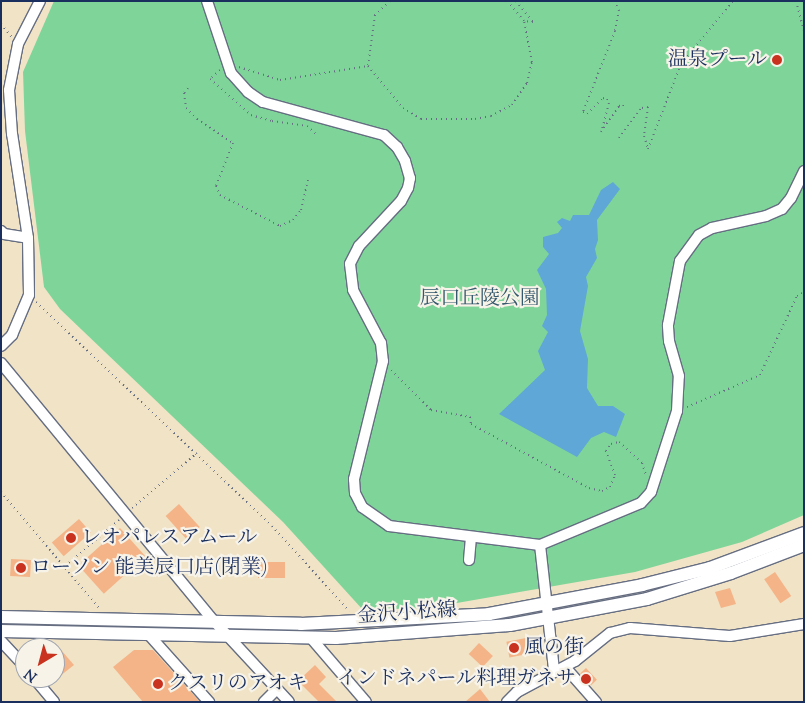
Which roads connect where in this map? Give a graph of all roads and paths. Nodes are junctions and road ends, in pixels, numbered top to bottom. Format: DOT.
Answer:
graph roads {
  1 [pos="40,1"];
  2 [pos="206,1"];
  3 [pos="390,1"];
  4 [pos="507,1"];
  5 [pos="516,1"];
  6 [pos="614,1"];
  7 [pos="733,1"];
  8 [pos="796,1"];
  9 [pos="524,21"];
  10 [pos="1,24"];
  11 [pos="804,31"];
  12 [pos="18,44"];
  13 [pos="228,63"];
  14 [pos="368,66"];
  15 [pos="188,88"];
  16 [pos="625,110"];
  17 [pos="317,135"];
  18 [pos="619,138"];
  19 [pos="804,171"];
  20 [pos="308,180"];
  21 [pos="1,231"];
  22 [pos="28,238"];
  23 [pos="804,292"];
  24 [pos="29,295"];
  25 [pos="1,346"];
  26 [pos="382,361"];
  27 [pos="1,363"];
  28 [pos="676,411"];
  29 [pos="1,492"];
  30 [pos="651,492"];
  31 [pos="804,533"];
  32 [pos="471,538"];
  33 [pos="540,545"];
  34 [pos="804,545"];
  35 [pos="469,560"];
  36 [pos="549,604"];
  37 [pos="1,617"];
  38 [pos="550,619"];
  39 [pos="110,620"];
  40 [pos="214,621"];
  41 [pos="357,623"];
  42 [pos="804,624"];
  43 [pos="1,631"];
  44 [pos="150,636"];
  45 [pos="230,638"];
  46 [pos="311,638"];
  47 [pos="1,641"];
  48 [pos="15,656"];
  49 [pos="564,667"];
  50 [pos="554,670"];
  51 [pos="42,688"];
  52 [pos="278,689"];
  53 [pos="54,702"];
  54 [pos="209,702"];
  55 [pos="264,702"];
  56 [pos="289,702"];
  57 [pos="366,702"];
  58 [pos="507,702"];
  59 [pos="596,702"];
  1 -- 12 [label="street"];
  2 -- 13 [label="street"];
  3 -- 14 [label="path"];
  4 -- 9 [label="path"];
  5 -- 9 [label="path"];
  6 -- 16 [label="path"];
  7 -- 18 [label="path"];
  8 -- 11 [label="path"];
  9 -- 14 [label="path"];
  10 -- 12 [label="path"];
  12 -- 22 [label="street"];
  13 -- 14 [label="path"];
  13 -- 17 [label="path"];
  13 -- 26 [label="street"];
  15 -- 20 [label="path"];
  19 -- 28 [label="street"];
  21 -- 22 [label="street"];
  22 -- 24 [label="street"];
  23 -- 28 [label="path"];
  24 -- 25 [label="street"];
  24 -- 41 [label="path"];
  26 -- 30 [label="path"];
  26 -- 32 [label="street"];
  27 -- 40 [label="street"];
  28 -- 30 [label="street"];
  29 -- 39 [label="path"];
  30 -- 33 [label="street"];
  31 -- 36 [label="main road, 金沢小松線"];
  32 -- 33 [label="street"];
  32 -- 35 [label="street"];
  33 -- 36 [label="street"];
  34 -- 38 [label="main road, 金沢小松線"];
  36 -- 38 [label="street"];
  36 -- 41 [label="main road, 金沢小松線"];
  37 -- 39 [label="main road, 金沢小松線"];
  38 -- 46 [label="main road, 金沢小松線"];
  38 -- 50 [label="street"];
  39 -- 40 [label="main road, 金沢小松線"];
  40 -- 41 [label="main road, 金沢小松線"];
  40 -- 45 [label="street"];
  42 -- 49 [label="street"];
  43 -- 44 [label="main road, 金沢小松線"];
  44 -- 45 [label="main road, 金沢小松線"];
  44 -- 54 [label="street"];
  45 -- 46 [label="main road, 金沢小松線"];
  45 -- 52 [label="street"];
  46 -- 57 [label="street"];
  47 -- 48 [label="street"];
  49 -- 50 [label="street"];
  49 -- 59 [label="street"];
  50 -- 58 [label="street"];
  51 -- 53 [label="street"];
  52 -- 55 [label="street"];
  52 -- 56 [label="street"];
}
